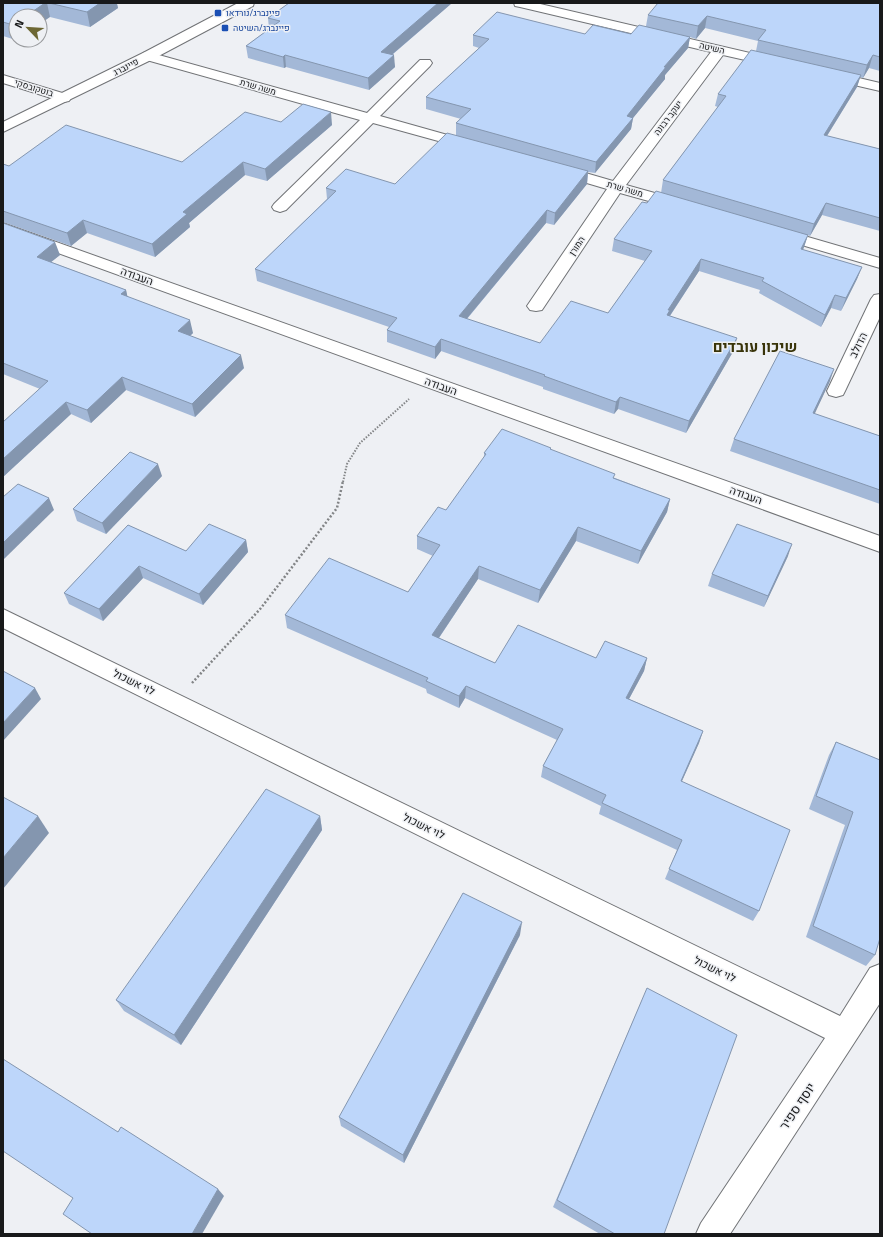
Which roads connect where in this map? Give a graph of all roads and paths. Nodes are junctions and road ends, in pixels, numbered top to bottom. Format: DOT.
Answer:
graph roads {
  1 [pos="248,3"];
  2 [pos="520,3"];
  3 [pos="719,50"];
  4 [pos="148,56"];
  5 [pos="425,63"];
  6 [pos="788,66"];
  7 [pos="819,73"];
  8 [pos="3,79"];
  9 [pos="880,87"];
  10 [pos="64,98"];
  11 [pos="369,118"];
  12 [pos="3,128"];
  13 [pos="481,149"];
  14 [pos="542,166"];
  15 [pos="617,186"];
  16 [pos="280,207"];
  17 [pos="692,208"];
  18 [pos="3,228"];
  19 [pos="760,228"];
  20 [pos="880,262"];
  21 [pos="880,299"];
  22 [pos="536,306"];
  23 [pos="428,381"];
  24 [pos="836,390"];
  25 [pos="880,544"];
  26 [pos="3,618"];
  27 [pos="174,702"];
  28 [pos="880,978"];
  29 [pos="845,1033"];
  30 [pos="712,1234"];
  1 -- 4 [label="street, פיינברג"];
  2 -- 3 [label="street, השיטה"];
  3 -- 6 [label="street, השיטה"];
  3 -- 15 [label="street, יעקב רבונה"];
  4 -- 10 [label="street, פיינברג"];
  4 -- 11 [label="street, משה שרת"];
  5 -- 11 [label="street"];
  7 -- 9 [label="street"];
  8 -- 10 [label="street, בוטקובסקי"];
  10 -- 12 [label="street, פיינברג"];
  11 -- 13 [label="street, משה שרת"];
  11 -- 16 [label="street"];
  14 -- 15 [label="street, משה שרת"];
  15 -- 17 [label="street, משה שרת"];
  15 -- 22 [label="street, המורן"];
  18 -- 23 [label="street, העבודה"];
  19 -- 20 [label="street"];
  21 -- 24 [label="street, הדולב"];
  23 -- 25 [label="street, העבודה"];
  23 -- 27 [label="path"];
  26 -- 27 [label="street, לוי אשכול"];
  27 -- 29 [label="street, לוי אשכול"];
  28 -- 29 [label="street, יוסף ספיר"];
  29 -- 30 [label="street, יוסף ספיר"];
}
